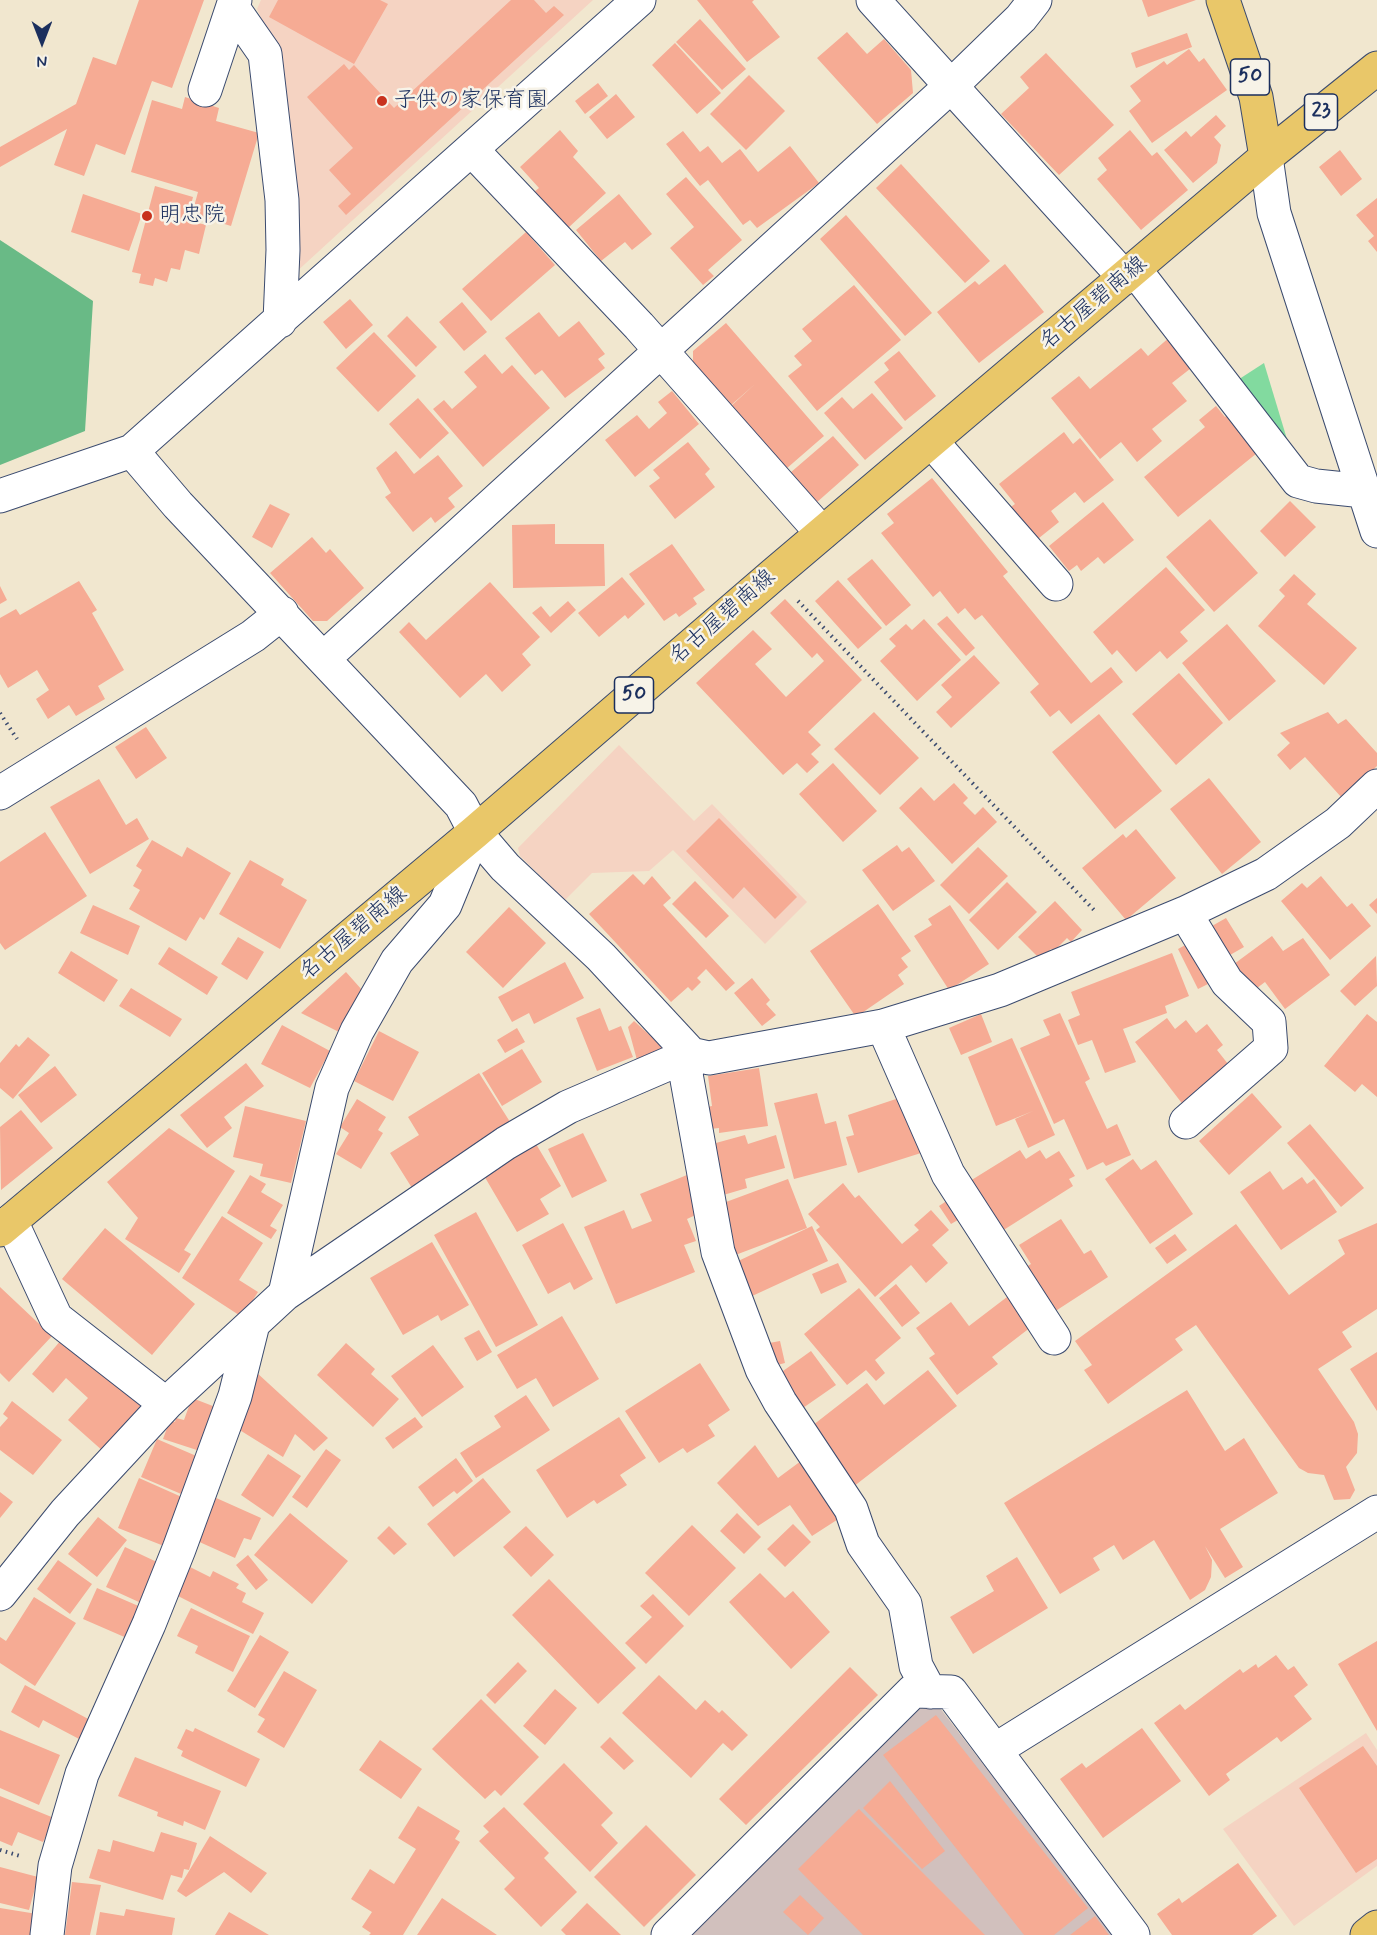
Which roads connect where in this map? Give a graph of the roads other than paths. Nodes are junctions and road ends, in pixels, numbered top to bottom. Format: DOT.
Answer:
graph roads {
  1 [pos="639,0"];
  2 [pos="873,0"];
  3 [pos="1035,0"];
  4 [pos="1223,0"];
  5 [pos="234,4"];
  6 [pos="1377,68"];
  7 [pos="951,86"];
  8 [pos="205,90"];
  9 [pos="472,150"];
  10 [pos="1266,157"];
  11 [pos="1130,274"];
  12 [pos="279,321"];
  13 [pos="661,354"];
  14 [pos="932,442"];
  15 [pos="132,451"];
  16 [pos="1364,491"];
  17 [pos="0,496"];
  18 [pos="1377,531"];
  19 [pos="822,533"];
  20 [pos="1056,584"];
  21 [pos="282,613"];
  22 [pos="324,658"];
  23 [pos="1377,786"];
  24 [pos="0,793"];
  25 [pos="476,832"];
  26 [pos="1185,913"];
  27 [pos="883,1026"];
  28 [pos="691,1054"];
  29 [pos="1186,1122"];
  30 [pos="3,1227"];
  31 [pos="285,1294"];
  32 [pos="254,1324"];
  33 [pos="1054,1338"];
  34 [pos="166,1404"];
  35 [pos="1377,1512"];
  36 [pos="0,1594"];
  37 [pos="930,1692"];
  38 [pos="995,1750"];
  39 [pos="1377,1927"];
  40 [pos="46,1935"];
  41 [pos="668,1935"];
  42 [pos="1133,1935"];
  43 [pos="1366,1935"];
  1 -- 9 [label="street"];
  2 -- 7 [label="street"];
  3 -- 7 [label="street"];
  4 -- 10 [label="main road, 50"];
  5 -- 8 [label="street"];
  5 -- 12 [label="street"];
  6 -- 10 [label="main road, 23"];
  7 -- 11 [label="street"];
  7 -- 13 [label="street"];
  9 -- 12 [label="street"];
  9 -- 13 [label="street"];
  10 -- 11 [label="main road, 名古屋碧南線 / 50"];
  10 -- 16 [label="street"];
  11 -- 14 [label="main road, 名古屋碧南線 / 50"];
  11 -- 16 [label="street"];
  12 -- 15 [label="street"];
  13 -- 19 [label="street"];
  13 -- 22 [label="street"];
  14 -- 19 [label="main road, 名古屋碧南線 / 50"];
  14 -- 20 [label="street"];
  15 -- 17 [label="street"];
  15 -- 21 [label="street"];
  16 -- 18 [label="street"];
  19 -- 25 [label="main road, 名古屋碧南線 / 50"];
  21 -- 22 [label="street"];
  21 -- 24 [label="street"];
  22 -- 25 [label="street"];
  23 -- 26 [label="street"];
  25 -- 28 [label="street"];
  25 -- 30 [label="main road, 名古屋碧南線 / 50"];
  25 -- 31 [label="street"];
  26 -- 27 [label="street"];
  26 -- 29 [label="street"];
  27 -- 28 [label="street"];
  27 -- 33 [label="street"];
  28 -- 31 [label="street"];
  28 -- 37 [label="street"];
  30 -- 34 [label="street"];
  31 -- 32 [label="street"];
  32 -- 34 [label="street"];
  32 -- 40 [label="street"];
  34 -- 36 [label="street"];
  35 -- 38 [label="street"];
  37 -- 38 [label="street"];
  37 -- 41 [label="street"];
  38 -- 42 [label="street"];
  39 -- 43 [label="main road"];
}
